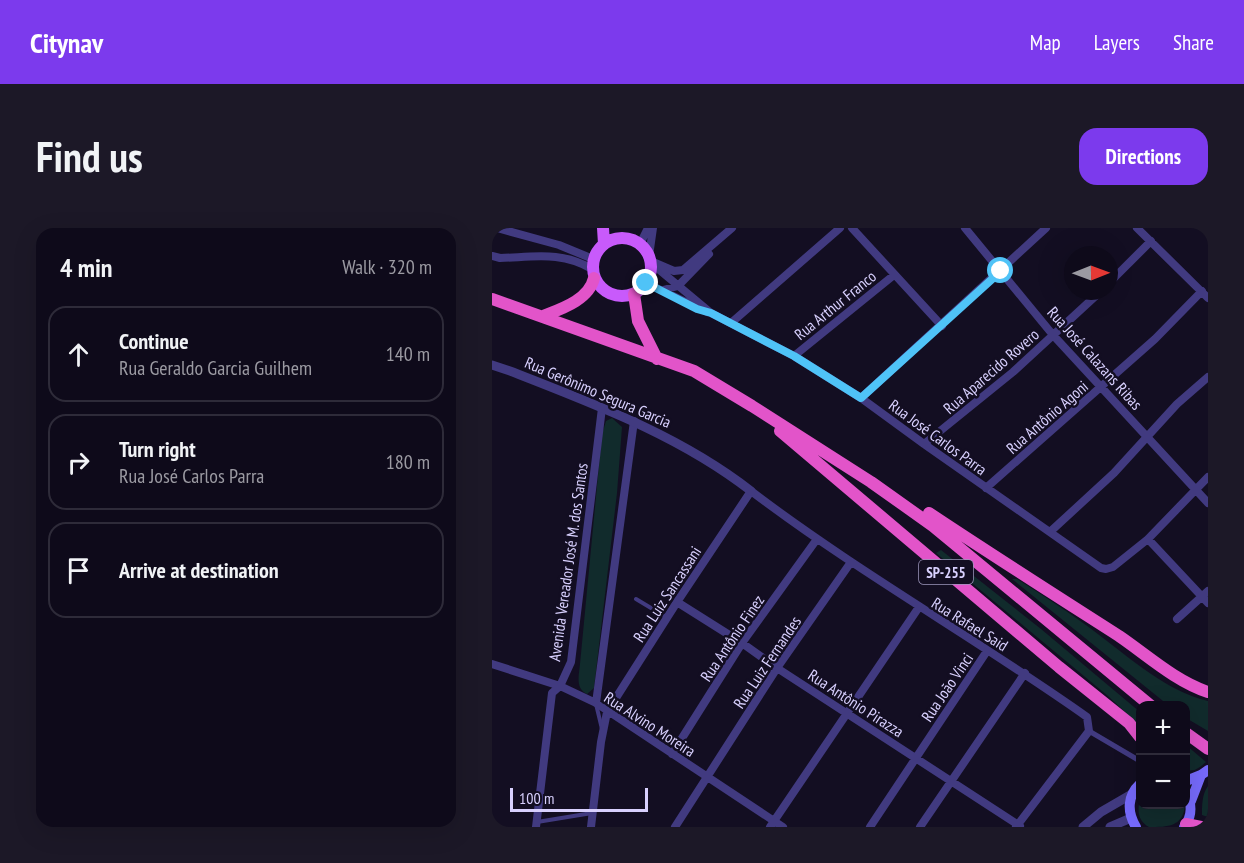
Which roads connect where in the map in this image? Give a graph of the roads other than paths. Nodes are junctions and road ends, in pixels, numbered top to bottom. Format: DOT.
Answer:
graph roads {
  1 [pos="497,228"];
  2 [pos="603,228"];
  3 [pos="650,228"];
  4 [pos="732,228"];
  5 [pos="840,228"];
  6 [pos="852,228"];
  7 [pos="965,228"];
  8 [pos="1046,228"];
  9 [pos="1137,228"];
  10 [pos="620,233"];
  11 [pos="721,239"];
  12 [pos="1151,241"];
  13 [pos="604,244"];
  14 [pos="640,244"];
  15 [pos="492,256"];
  16 [pos="650,260"];
  17 [pos="593,269"];
  18 [pos="1001,271"];
  19 [pos="1118,274"];
  20 [pos="894,275"];
  21 [pos="646,283"];
  22 [pos="678,286"];
  23 [pos="663,290"];
  24 [pos="1202,291"];
  25 [pos="634,294"];
  26 [pos="1208,298"];
  27 [pos="492,299"];
  28 [pos="1091,300"];
  29 [pos="711,313"];
  30 [pos="543,316"];
  31 [pos="731,323"];
  32 [pos="942,326"];
  33 [pos="1053,335"];
  34 [pos="794,356"];
  35 [pos="657,359"];
  36 [pos="492,365"];
  37 [pos="1208,377"];
  38 [pos="1102,386"];
  39 [pos="861,398"];
  40 [pos="752,406"];
  41 [pos="602,408"];
  42 [pos="633,421"];
  43 [pos="1148,437"];
  44 [pos="924,444"];
  45 [pos="1208,477"];
  46 [pos="871,482"];
  47 [pos="986,488"];
  48 [pos="1195,489"];
  49 [pos="751,491"];
  50 [pos="1208,503"];
  51 [pos="1051,531"];
  52 [pos="817,539"];
  53 [pos="1148,539"];
  54 [pos="851,562"];
  55 [pos="1206,597"];
  56 [pos="636,599"];
  57 [pos="676,602"];
  58 [pos="919,607"];
  59 [pos="667,617"];
  60 [pos="1177,619"];
  61 [pos="742,643"];
  62 [pos="987,651"];
  63 [pos="492,664"];
  64 [pos="777,668"];
  65 [pos="1025,673"];
  66 [pos="560,686"];
  67 [pos="1208,692"];
  68 [pos="1146,701"];
  69 [pos="596,703"];
  70 [pos="607,712"];
  71 [pos="847,713"];
  72 [pos="1089,731"];
  73 [pos="1136,732"];
  74 [pos="603,733"];
  75 [pos="1190,736"];
  76 [pos="1208,749"];
  77 [pos="672,754"];
  78 [pos="916,757"];
  79 [pos="1136,759"];
  80 [pos="1205,773"];
  81 [pos="707,777"];
  82 [pos="1190,779"];
  83 [pos="950,780"];
  84 [pos="1136,789"];
  85 [pos="1190,793"];
  86 [pos="1132,794"];
  87 [pos="1189,809"];
  88 [pos="593,813"];
  89 [pos="1134,822"];
  90 [pos="772,824"];
  91 [pos="536,825"];
  92 [pos="1019,826"];
  93 [pos="1185,826"];
  94 [pos="591,827"];
  95 [pos="675,827"];
  96 [pos="783,827"];
  97 [pos="870,827"];
  98 [pos="920,827"];
  99 [pos="1083,827"];
  100 [pos="1110,827"];
  101 [pos="1201,827"];
  1 -- 17 [label="street"];
  2 -- 13 [label="main road"];
  3 -- 14 [label="street"];
  3 -- 16 [label="street"];
  4 -- 11 [label="street"];
  5 -- 31 [label="street"];
  6 -- 20 [label="street"];
  7 -- 18 [label="street, Rua José Calazans Ribas"];
  8 -- 18 [label="street"];
  9 -- 12 [label="street"];
  10 -- 13 [label="main road"];
  10 -- 14 [label="main road"];
  11 -- 16 [label="street"];
  11 -- 22 [label="street"];
  12 -- 19 [label="street"];
  12 -- 24 [label="street"];
  13 -- 17 [label="main road"];
  14 -- 16 [label="main road"];
  15 -- 17 [label="street"];
  16 -- 21 [label="main road"];
  16 -- 22 [label="street, Rua José Carlos Parra"];
  17 -- 25 [label="main road"];
  17 -- 30 [label="highway"];
  18 -- 32 [label="street"];
  18 -- 33 [label="street, Rua José Calazans Ribas"];
  20 -- 32 [label="street"];
  20 -- 34 [label="street, Rua Arthur Franco"];
  21 -- 23 [label="street, Rua José Carlos Parra"];
  21 -- 25 [label="main road"];
  22 -- 23 [label="street"];
  22 -- 29 [label="street, Rua José Carlos Parra"];
  23 -- 29 [label="street, Rua José Carlos Parra"];
  24 -- 26 [label="street"];
  24 -- 38 [label="street, Rua Antônio Agoni"];
  25 -- 35 [label="highway"];
  27 -- 30 [label="highway, SP-255"];
  28 -- 33 [label="street, Rua Aparecido Rovero"];
  29 -- 31 [label="street, Rua José Carlos Parra"];
  30 -- 35 [label="highway, SP-255"];
  31 -- 34 [label="street, Rua José Carlos Parra"];
  32 -- 39 [label="street"];
  33 -- 38 [label="street, Rua José Calazans Ribas"];
  33 -- 44 [label="street, Rua Aparecido Rovero"];
  34 -- 39 [label="street, Rua José Carlos Parra"];
  35 -- 40 [label="highway, SP-255"];
  36 -- 41 [label="street, Rua Gerônimo Segura Garcia"];
  37 -- 43 [label="street"];
  38 -- 43 [label="street, Rua José Calazans Ribas"];
  38 -- 47 [label="street, Rua Antônio Agoni"];
  39 -- 44 [label="street, Rua José Carlos Parra"];
  40 -- 46 [label="highway, SP-255"];
  40 -- 73 [label="highway, SP-255"];
  41 -- 42 [label="street, Rua Gerônimo Segura Garcia"];
  41 -- 66 [label="street, Avenida Vereador José M. dos Santos"];
  42 -- 49 [label="street, Rua Gerônimo Segura Garcia"];
  42 -- 69 [label="street"];
  43 -- 48 [label="street, Rua José Calazans Ribas"];
  43 -- 51 [label="street"];
  44 -- 47 [label="street, Rua José Carlos Parra"];
  45 -- 48 [label="street"];
  46 -- 67 [label="highway, SP-255"];
  46 -- 68 [label="highway, SP-255"];
  47 -- 51 [label="street, Rua José Carlos Parra"];
  48 -- 50 [label="street, Rua José Calazans Ribas"];
  48 -- 53 [label="street"];
  49 -- 52 [label="street, Rua Rafael Said"];
  49 -- 57 [label="street, Rua Luiz Sancassani"];
  51 -- 53 [label="street, Rua José Carlos Parra"];
  52 -- 54 [label="street, Rua Rafael Said"];
  52 -- 61 [label="street, Rua Antônio Finez"];
  53 -- 55 [label="street"];
  54 -- 58 [label="street, Rua Rafael Said"];
  54 -- 64 [label="street, Rua Luiz Fernandes"];
  55 -- 60 [label="street"];
  56 -- 59 [label="lane"];
  57 -- 59 [label="street, Rua Luiz Sancassani"];
  57 -- 61 [label="street, Rua Antônio Pirazza"];
  58 -- 62 [label="street, Rua Rafael Said"];
  58 -- 71 [label="street"];
  59 -- 70 [label="street, Rua Luiz Sancassani"];
  61 -- 64 [label="street, Rua Antônio Pirazza"];
  61 -- 77 [label="street, Rua Antônio Finez"];
  62 -- 65 [label="street, Rua Rafael Said"];
  62 -- 78 [label="street, Rua João Vinci"];
  63 -- 66 [label="street, Rua Alvino Moreira"];
  64 -- 71 [label="street, Rua Antônio Pirazza"];
  64 -- 81 [label="street, Rua Luiz Fernandes"];
  65 -- 72 [label="street, Rua Rafael Said"];
  65 -- 83 [label="street"];
  66 -- 69 [label="street, Rua Alvino Moreira"];
  66 -- 91 [label="street, Avenida Vereador José M. dos Santos"];
  69 -- 70 [label="street, Rua Alvino Moreira"];
  69 -- 74 [label="lane"];
  70 -- 74 [label="street"];
  70 -- 77 [label="street, Rua Alvino Moreira"];
  71 -- 78 [label="street, Rua Antônio Pirazza"];
  71 -- 90 [label="street"];
  72 -- 79 [label="street"];
  72 -- 92 [label="street"];
  74 -- 88 [label="street"];
  75 -- 76 [label="highway"];
  77 -- 81 [label="street, Rua Alvino Moreira"];
  78 -- 83 [label="street, Rua Antônio Pirazza"];
  78 -- 97 [label="street, Rua João Vinci"];
  80 -- 82 [label="main road"];
  80 -- 85 [label="main road"];
  81 -- 90 [label="street, Rua Alvino Moreira"];
  81 -- 95 [label="street, Rua Luiz Fernandes"];
  83 -- 92 [label="street, Rua Antônio Pirazza"];
  83 -- 98 [label="street"];
  84 -- 86 [label="main road"];
  86 -- 89 [label="main road"];
  86 -- 99 [label="street"];
  87 -- 93 [label="main road"];
  88 -- 91 [label="lane, Avenida Vereador José M. dos Santos"];
  88 -- 94 [label="street"];
  89 -- 100 [label="street"];
  90 -- 96 [label="street, Rua Alvino Moreira"];
  93 -- 101 [label="highway"];
}
